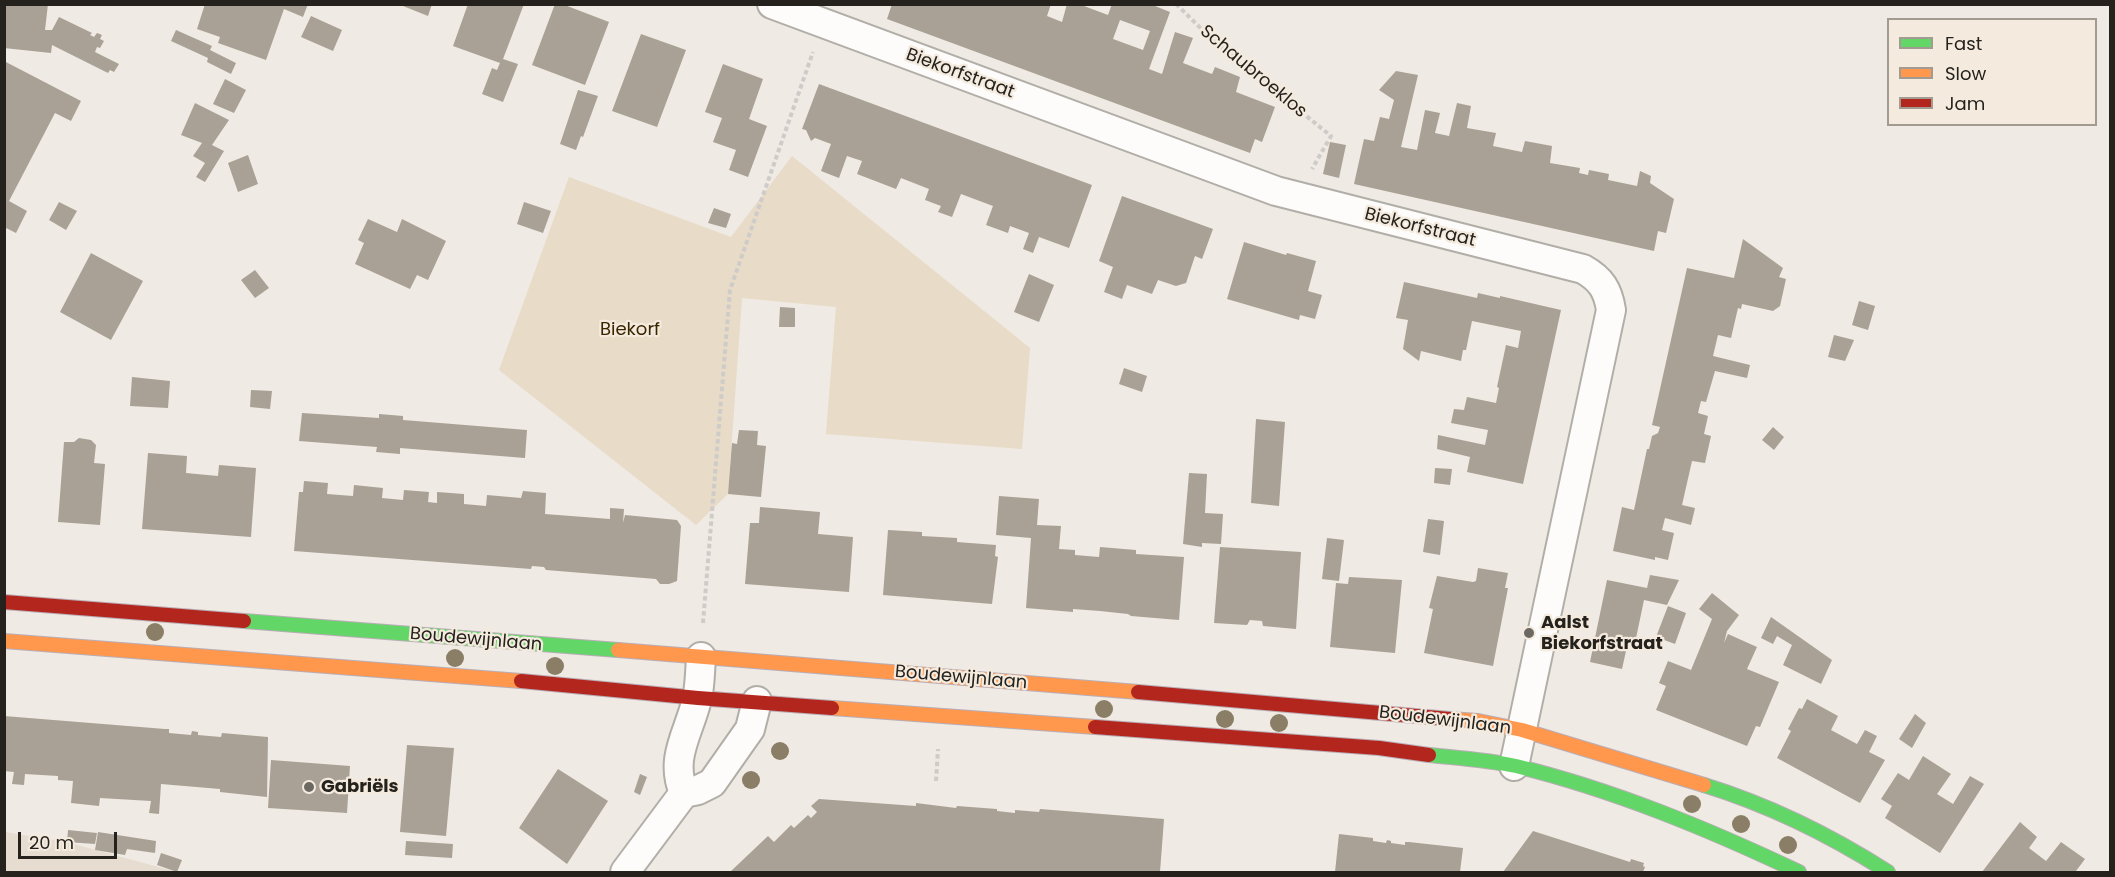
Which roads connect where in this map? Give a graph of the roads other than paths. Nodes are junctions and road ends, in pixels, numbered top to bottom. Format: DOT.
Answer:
graph roads {
  1 [pos="772,4"];
  2 [pos="4,602"];
  3 [pos="4,641"];
  4 [pos="701,657"];
  5 [pos="698,698"];
  6 [pos="757,701"];
  7 [pos="1522,730"];
  8 [pos="1515,766"];
  9 [pos="684,793"];
  10 [pos="626,873"];
  11 [pos="1799,873"];
  12 [pos="1888,873"];
  1 -- 7 [label="street, Biekorfstraat"];
  2 -- 4 [label="main road, Boudewijnlaan"];
  3 -- 5 [label="main road, Boudewijnlaan"];
  4 -- 5 [label="street"];
  4 -- 7 [label="main road, Boudewijnlaan"];
  5 -- 6 [label="main road, Boudewijnlaan"];
  5 -- 9 [label="street"];
  6 -- 8 [label="main road, Boudewijnlaan"];
  6 -- 9 [label="street"];
  7 -- 8 [label="street, Biekorfstraat"];
  7 -- 12 [label="main road, Boudewijnlaan"];
  8 -- 11 [label="main road, Boudewijnlaan"];
  9 -- 10 [label="street"];
}
